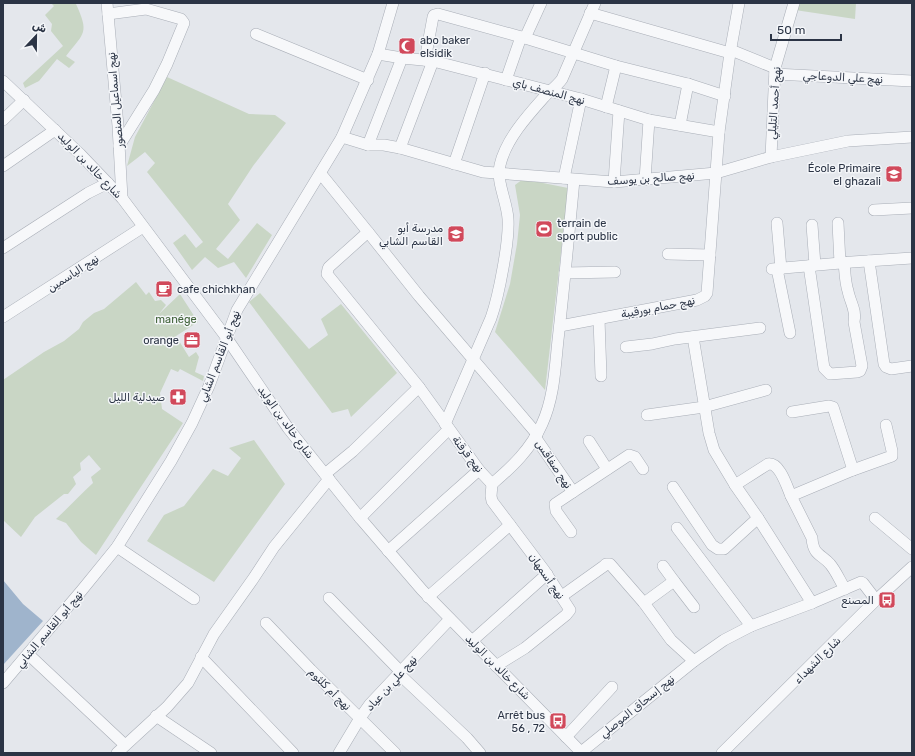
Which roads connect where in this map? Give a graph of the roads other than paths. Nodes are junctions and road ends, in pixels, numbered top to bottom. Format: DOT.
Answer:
graph roads {
  1 [pos="393,3"];
  2 [pos="542,3"];
  3 [pos="595,3"];
  4 [pos="739,3"];
  5 [pos="794,3"];
  6 [pos="107,8"];
  7 [pos="590,13"];
  8 [pos="256,34"];
  9 [pos="523,38"];
  10 [pos="731,51"];
  11 [pos="573,53"];
  12 [pos="378,54"];
  13 [pos="402,58"];
  14 [pos="429,60"];
  15 [pos="616,66"];
  16 [pos="775,71"];
  17 [pos="485,73"];
  18 [pos="368,80"];
  19 [pos="506,80"];
  20 [pos="3,81"];
  21 [pos="912,81"];
  22 [pos="688,84"];
  23 [pos="549,92"];
  24 [pos="724,96"];
  25 [pos="581,99"];
  26 [pos="24,100"];
  27 [pos="606,107"];
  28 [pos="619,111"];
  29 [pos="3,120"];
  30 [pos="649,120"];
  31 [pos="680,125"];
  32 [pos="55,130"];
  33 [pos="719,132"];
  34 [pos="342,137"];
  35 [pos="912,137"];
  36 [pos="368,145"];
  37 [pos="119,146"];
  38 [pos="400,148"];
  39 [pos="771,157"];
  40 [pos="454,164"];
  41 [pos="3,166"];
  42 [pos="716,173"];
  43 [pos="321,174"];
  44 [pos="499,174"];
  45 [pos="569,179"];
  46 [pos="645,180"];
  47 [pos="614,182"];
  48 [pos="108,183"];
  49 [pos="122,198"];
  50 [pos="912,208"];
  51 [pos="874,210"];
  52 [pos="777,223"];
  53 [pos="838,223"];
  54 [pos="812,225"];
  55 [pos="143,227"];
  56 [pos="368,232"];
  57 [pos="3,248"];
  58 [pos="668,254"];
  59 [pos="710,255"];
  60 [pos="912,258"];
  61 [pos="869,261"];
  62 [pos="842,262"];
  63 [pos="812,265"];
  64 [pos="777,269"];
  65 [pos="615,272"];
  66 [pos="565,273"];
  67 [pos="3,317"];
  68 [pos="599,319"];
  69 [pos="560,326"];
  70 [pos="760,328"];
  71 [pos="790,333"];
  72 [pos="226,337"];
  73 [pos="693,337"];
  74 [pos="626,347"];
  75 [pos="473,359"];
  76 [pos="912,366"];
  77 [pos="601,376"];
  78 [pos="419,387"];
  79 [pos="766,390"];
  80 [pos="704,407"];
  81 [pos="792,412"];
  82 [pos="647,414"];
  83 [pos="886,426"];
  84 [pos="447,427"];
  85 [pos="536,435"];
  86 [pos="589,441"];
  87 [pos="607,469"];
  88 [pos="643,469"];
  89 [pos="479,470"];
  90 [pos="853,470"];
  91 [pos="327,477"];
  92 [pos="492,484"];
  93 [pos="735,485"];
  94 [pos="673,487"];
  95 [pos="573,492"];
  96 [pos="791,496"];
  97 [pos="360,518"];
  98 [pos="758,518"];
  99 [pos="875,518"];
  100 [pos="510,525"];
  101 [pos="677,528"];
  102 [pos="571,532"];
  103 [pos="117,547"];
  104 [pos="912,549"];
  105 [pos="388,551"];
  106 [pos="662,566"];
  107 [pos="912,567"];
  108 [pos="547,574"];
  109 [pos="674,581"];
  110 [pos="845,589"];
  111 [pos="562,596"];
  112 [pos="428,597"];
  113 [pos="329,598"];
  114 [pos="194,599"];
  115 [pos="876,600"];
  116 [pos="812,603"];
  117 [pos="644,604"];
  118 [pos="694,607"];
  119 [pos="450,619"];
  120 [pos="266,623"];
  121 [pos="751,626"];
  122 [pos="472,641"];
  123 [pos="28,654"];
  124 [pos="201,657"];
  125 [pos="694,661"];
  126 [pos="496,666"];
  127 [pos="400,673"];
  128 [pos="3,683"];
  129 [pos="612,687"];
  130 [pos="156,716"];
  131 [pos="360,718"];
  132 [pos="566,737"];
  133 [pos="123,750"];
  134 [pos="211,753"];
  135 [pos="293,753"];
  136 [pos="340,753"];
  137 [pos="395,753"];
  138 [pos="480,753"];
  139 [pos="581,753"];
  140 [pos="722,753"];
  1 -- 12 [label="street, نهج أبو القاسم الشابي"];
  2 -- 9 [label="street"];
  3 -- 7 [label="street"];
  4 -- 10 [label="street, نهج حمام بورقيبة"];
  5 -- 16 [label="street, نهج أحمد التليلي"];
  6 -- 37 [label="street, نهج اسماعيل المنصور"];
  6 -- 37 [label="street"];
  7 -- 10 [label="street, نهج علي الدوعاجي"];
  7 -- 11 [label="street"];
  8 -- 18 [label="street"];
  9 -- 11 [label="street"];
  9 -- 14 [label="street"];
  9 -- 19 [label="street"];
  10 -- 16 [label="street, نهج علي الدوعاجي"];
  10 -- 24 [label="street, نهج حمام بورقيبة"];
  11 -- 15 [label="street"];
  11 -- 23 [label="street"];
  12 -- 13 [label="street, نهج المنصف باي"];
  12 -- 18 [label="street, نهج أبو القاسم الشابي"];
  13 -- 14 [label="street, نهج المنصف باي"];
  13 -- 36 [label="street"];
  14 -- 17 [label="street, نهج المنصف باي"];
  14 -- 38 [label="street"];
  15 -- 22 [label="street"];
  15 -- 27 [label="street"];
  16 -- 21 [label="street, نهج علي الدوعاجي"];
  16 -- 39 [label="street, نهج أحمد التليلي"];
  17 -- 19 [label="street, نهج المنصف باي"];
  17 -- 40 [label="street"];
  18 -- 34 [label="street, نهج أبو القاسم الشابي"];
  19 -- 23 [label="street, نهج المنصف باي"];
  20 -- 26 [label="street, شارع خالد بن الوليد"];
  22 -- 24 [label="street"];
  22 -- 31 [label="street"];
  23 -- 25 [label="street, نهج المنصف باي"];
  23 -- 44 [label="street"];
  24 -- 33 [label="street, نهج حمام بورقيبة"];
  25 -- 27 [label="street, نهج المنصف باي"];
  25 -- 45 [label="street"];
  26 -- 29 [label="street"];
  26 -- 32 [label="street, شارع خالد بن الوليد"];
  27 -- 28 [label="street, نهج المنصف باي"];
  28 -- 30 [label="street, نهج المنصف باي"];
  28 -- 47 [label="street"];
  30 -- 31 [label="street, نهج المنصف باي"];
  30 -- 46 [label="street"];
  31 -- 33 [label="street, نهج المنصف باي"];
  32 -- 41 [label="street"];
  32 -- 48 [label="street, شارع خالد بن الوليد"];
  33 -- 42 [label="street, نهج حمام بورقيبة"];
  34 -- 36 [label="street, نهج صالح بن يوسف"];
  34 -- 43 [label="street, نهج أبو القاسم الشابي"];
  35 -- 39 [label="street, نهج صالح بن يوسف"];
  36 -- 38 [label="street, نهج صالح بن يوسف"];
  37 -- 49 [label="street, نهج اسماعيل المنصور"];
  38 -- 40 [label="street, نهج صالح بن يوسف"];
  39 -- 42 [label="street, نهج صالح بن يوسف"];
  40 -- 44 [label="street, نهج صالح بن يوسف"];
  42 -- 46 [label="street, نهج صالح بن يوسف"];
  42 -- 59 [label="street, نهج حمام بورقيبة"];
  43 -- 56 [label="street"];
  43 -- 72 [label="street, نهج أبو القاسم الشابي"];
  44 -- 45 [label="street, نهج صالح بن يوسف"];
  44 -- 75 [label="street"];
  45 -- 47 [label="street, نهج صالح بن يوسف"];
  45 -- 66 [label="street"];
  46 -- 47 [label="street, نهج صالح بن يوسف"];
  48 -- 49 [label="street, شارع خالد بن الوليد"];
  48 -- 57 [label="street"];
  49 -- 55 [label="street, شارع خالد بن الوليد"];
  50 -- 51 [label="street"];
  52 -- 64 [label="street"];
  53 -- 62 [label="street"];
  54 -- 63 [label="street"];
  55 -- 67 [label="street, نهج الياسمين"];
  55 -- 72 [label="street, شارع خالد بن الوليد"];
  56 -- 75 [label="street, نهج صفاقس"];
  56 -- 78 [label="street, نهج قرقنة"];
  58 -- 59 [label="street"];
  59 -- 68 [label="street, نهج حمام بورقيبة"];
  60 -- 61 [label="street"];
  61 -- 62 [label="street"];
  61 -- 76 [label="street"];
  62 -- 63 [label="street"];
  62 -- 63 [label="street"];
  63 -- 64 [label="street"];
  64 -- 71 [label="street"];
  65 -- 66 [label="street"];
  66 -- 69 [label="street"];
  68 -- 69 [label="street, نهج حمام بورقيبة"];
  68 -- 77 [label="street"];
  69 -- 85 [label="street"];
  70 -- 73 [label="street"];
  72 -- 91 [label="street, شارع خالد بن الوليد"];
  72 -- 103 [label="street, نهج أبو القاسم الشابي"];
  73 -- 74 [label="street"];
  73 -- 80 [label="street"];
  75 -- 84 [label="street"];
  75 -- 85 [label="street, نهج صفاقس"];
  78 -- 84 [label="street, نهج قرقنة"];
  78 -- 91 [label="street"];
  79 -- 80 [label="street"];
  80 -- 82 [label="street"];
  80 -- 93 [label="street"];
  81 -- 90 [label="street"];
  83 -- 90 [label="street"];
  84 -- 89 [label="street, نهج قرقنة"];
  84 -- 97 [label="street"];
  85 -- 92 [label="street"];
  85 -- 95 [label="street, نهج صفاقس"];
  86 -- 87 [label="street"];
  87 -- 88 [label="street, نهج صفاقس"];
  87 -- 95 [label="street, نهج صفاقس"];
  89 -- 92 [label="street, نهج قرقنة"];
  89 -- 105 [label="street"];
  90 -- 96 [label="street"];
  91 -- 97 [label="street, شارع خالد بن الوليد"];
  91 -- 124 [label="street"];
  92 -- 100 [label="street, نهج أسمهان"];
  93 -- 96 [label="street"];
  93 -- 98 [label="street"];
  94 -- 98 [label="street"];
  95 -- 102 [label="street, نهج صفاقس"];
  96 -- 110 [label="street"];
  97 -- 105 [label="street, شارع خالد بن الوليد"];
  98 -- 116 [label="street"];
  99 -- 104 [label="street"];
  100 -- 108 [label="street, نهج أسمهان"];
  100 -- 112 [label="street"];
  101 -- 121 [label="street"];
  103 -- 114 [label="street"];
  103 -- 123 [label="street, نهج أبو القاسم الشابي"];
  105 -- 112 [label="street, شارع خالد بن الوليد"];
  106 -- 109 [label="street"];
  107 -- 115 [label="street, شارع الشهداء"];
  108 -- 111 [label="street, نهج أسمهان"];
  108 -- 122 [label="street"];
  109 -- 117 [label="street"];
  109 -- 118 [label="street"];
  110 -- 115 [label="street, نهج إسحاق الموصلي"];
  110 -- 116 [label="street, نهج إسحاق الموصلي"];
  111 -- 117 [label="street"];
  111 -- 126 [label="street, نهج أسمهان"];
  112 -- 119 [label="street, شارع خالد بن الوليد"];
  113 -- 127 [label="street"];
  115 -- 140 [label="street, شارع الشهداء"];
  116 -- 121 [label="street, نهج إسحاق الموصلي"];
  117 -- 125 [label="street"];
  119 -- 122 [label="street, شارع خالد بن الوليد"];
  119 -- 127 [label="street, نهج علي بن عياد"];
  120 -- 131 [label="street, نهج أم كلثوم"];
  121 -- 125 [label="street, نهج إسحاق الموصلي"];
  122 -- 126 [label="street, شارع خالد بن الوليد"];
  123 -- 128 [label="street, نهج أبو القاسم الشابي"];
  123 -- 133 [label="street"];
  124 -- 130 [label="street"];
  124 -- 135 [label="street"];
  125 -- 139 [label="street, نهج إسحاق الموصلي"];
  126 -- 132 [label="street, شارع خالد بن الوليد"];
  127 -- 131 [label="street, نهج علي بن عياد"];
  127 -- 138 [label="street"];
  129 -- 132 [label="street"];
  130 -- 133 [label="street"];
  130 -- 134 [label="street"];
  131 -- 136 [label="street, نهج علي بن عياد"];
  131 -- 137 [label="street, نهج أم كلثوم"];
  132 -- 139 [label="street, شارع خالد بن الوليد"];
}
